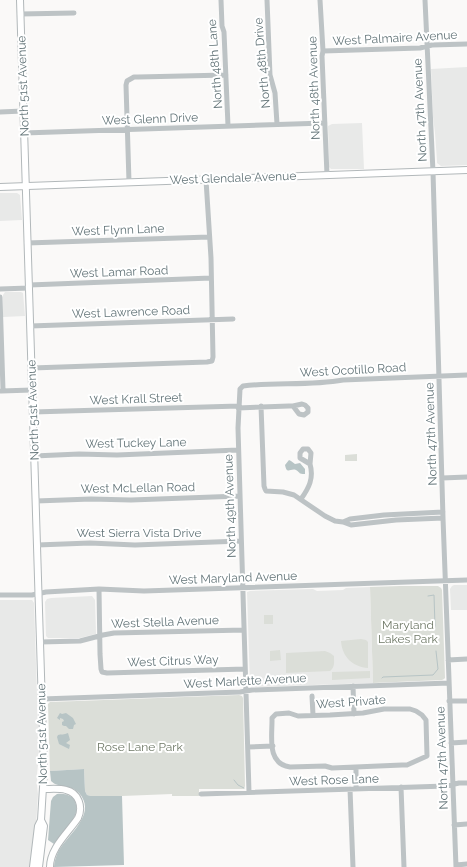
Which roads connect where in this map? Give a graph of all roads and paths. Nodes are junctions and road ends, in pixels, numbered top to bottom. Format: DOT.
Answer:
graph roads {
  1 [pos="20,0"];
  2 [pos="221,0"];
  3 [pos="267,0"];
  4 [pos="320,0"];
  5 [pos="425,0"];
  6 [pos="74,13"];
  7 [pos="20,14"];
  8 [pos="467,44"];
  9 [pos="427,47"];
  10 [pos="323,51"];
  11 [pos="226,75"];
  12 [pos="23,111"];
  13 [pos="0,112"];
  14 [pos="325,123"];
  15 [pos="277,124"];
  16 [pos="228,126"];
  17 [pos="127,130"];
  18 [pos="24,133"];
  19 [pos="467,170"];
  20 [pos="433,172"];
  21 [pos="327,175"];
  22 [pos="206,180"];
  23 [pos="129,182"];
  24 [pos="26,186"];
  25 [pos="0,187"];
  26 [pos="210,237"];
  27 [pos="28,243"];
  28 [pos="211,278"];
  29 [pos="29,286"];
  30 [pos="0,289"];
  31 [pos="0,296"];
  32 [pos="233,319"];
  33 [pos="212,320"];
  34 [pos="30,326"];
  35 [pos="32,368"];
  36 [pos="467,375"];
  37 [pos="439,376"];
  38 [pos="241,387"];
  39 [pos="32,390"];
  40 [pos="2,391"];
  41 [pos="238,406"];
  42 [pos="261,406"];
  43 [pos="293,406"];
  44 [pos="33,412"];
  45 [pos="238,450"];
  46 [pos="34,456"];
  47 [pos="310,464"];
  48 [pos="467,477"];
  49 [pos="442,478"];
  50 [pos="240,496"];
  51 [pos="36,500"];
  52 [pos="301,500"];
  53 [pos="443,512"];
  54 [pos="443,518"];
  55 [pos="343,522"];
  56 [pos="241,541"];
  57 [pos="37,545"];
  58 [pos="467,580"];
  59 [pos="446,581"];
  60 [pos="242,588"];
  61 [pos="98,589"];
  62 [pos="39,593"];
  63 [pos="0,595"];
  64 [pos="244,630"];
  65 [pos="100,636"];
  66 [pos="40,642"];
  67 [pos="467,659"];
  68 [pos="448,660"];
  69 [pos="245,669"];
  70 [pos="449,683"];
  71 [pos="353,686"];
  72 [pos="246,690"];
  73 [pos="312,696"];
  74 [pos="42,699"];
  75 [pos="450,701"];
  76 [pos="467,701"];
  77 [pos="354,714"];
  78 [pos="313,715"];
  79 [pos="467,742"];
  80 [pos="451,743"];
  81 [pos="272,746"];
  82 [pos="248,747"];
  83 [pos="356,767"];
  84 [pos="467,783"];
  85 [pos="453,785"];
  86 [pos="401,787"];
  87 [pos="350,789"];
  88 [pos="356,789"];
  89 [pos="44,790"];
  90 [pos="249,792"];
  91 [pos="201,794"];
  92 [pos="41,820"];
  93 [pos="467,824"];
  94 [pos="454,825"];
  95 [pos="467,864"];
  96 [pos="456,866"];
  97 [pos="33,867"];
  98 [pos="39,867"];
  99 [pos="50,867"];
  100 [pos="353,867"];
  101 [pos="404,867"];
  1 -- 7 [label="main road, North 51st Avenue"];
  2 -- 11 [label="street, North 48th Lane"];
  3 -- 15 [label="street, North 48th Drive"];
  4 -- 10 [label="street, North 48th Avenue"];
  5 -- 9 [label="street, North 47th Avenue"];
  6 -- 7 [label="street"];
  7 -- 12 [label="main road, North 51st Avenue"];
  8 -- 9 [label="street, West Palmaire Avenue"];
  9 -- 10 [label="street, West Palmaire Avenue"];
  9 -- 20 [label="street, North 47th Avenue"];
  10 -- 14 [label="street, North 48th Avenue"];
  11 -- 16 [label="street, North 48th Lane"];
  11 -- 17 [label="street"];
  12 -- 13 [label="street"];
  12 -- 18 [label="main road, North 51st Avenue"];
  14 -- 15 [label="street, West Glenn Drive"];
  14 -- 21 [label="street, North 48th Avenue"];
  15 -- 16 [label="street, West Glenn Drive"];
  16 -- 17 [label="street, West Glenn Drive"];
  17 -- 18 [label="street, West Glenn Drive"];
  17 -- 23 [label="street"];
  18 -- 24 [label="main road, North 51st Avenue"];
  19 -- 20 [label="main road, West Glendale Avenue"];
  20 -- 21 [label="main road, West Glendale Avenue"];
  20 -- 37 [label="street, North 47th Avenue"];
  21 -- 22 [label="main road, West Glendale Avenue"];
  22 -- 23 [label="main road, West Glendale Avenue"];
  22 -- 26 [label="street"];
  23 -- 24 [label="main road, West Glendale Avenue"];
  24 -- 25 [label="main road, West Glendale Avenue"];
  24 -- 27 [label="main road, North 51st Avenue"];
  26 -- 27 [label="street, West Flynn Lane"];
  26 -- 28 [label="street"];
  27 -- 29 [label="main road, North 51st Avenue"];
  28 -- 29 [label="street, West Lamar Road"];
  28 -- 33 [label="street"];
  29 -- 30 [label="street, West Lamar Road"];
  29 -- 34 [label="main road, North 51st Avenue"];
  31 -- 40 [label="street"];
  32 -- 33 [label="street, West Lawrence Road"];
  33 -- 34 [label="street, West Lawrence Road"];
  33 -- 35 [label="street"];
  34 -- 35 [label="main road, North 51st Avenue"];
  35 -- 39 [label="main road, North 51st Avenue"];
  36 -- 37 [label="street, West Ocotillo Road"];
  37 -- 38 [label="street, West Ocotillo Road"];
  37 -- 49 [label="street, North 47th Avenue"];
  38 -- 41 [label="street, North 49th Avenue"];
  39 -- 40 [label="street"];
  39 -- 44 [label="main road, North 51st Avenue"];
  41 -- 42 [label="street, West Krall Street"];
  41 -- 44 [label="street, West Krall Street"];
  41 -- 45 [label="street, North 49th Avenue"];
  42 -- 43 [label="street, West Krall Street"];
  42 -- 52 [label="street"];
  44 -- 46 [label="main road, North 51st Avenue"];
  45 -- 46 [label="street, West Tuckey Lane"];
  45 -- 50 [label="street, North 49th Avenue"];
  46 -- 51 [label="main road, North 51st Avenue"];
  47 -- 52 [label="street"];
  48 -- 49 [label="street"];
  49 -- 53 [label="street, North 47th Avenue"];
  50 -- 51 [label="street, West McLellan Road"];
  50 -- 56 [label="street, North 49th Avenue"];
  51 -- 57 [label="main road, North 51st Avenue"];
  52 -- 55 [label="street"];
  53 -- 54 [label="street, North 47th Avenue"];
  53 -- 55 [label="street"];
  54 -- 55 [label="street"];
  54 -- 59 [label="street, North 47th Avenue"];
  56 -- 57 [label="street, West Sierra Vista Drive"];
  56 -- 60 [label="street, North 49th Avenue"];
  57 -- 62 [label="main road, North 51st Avenue"];
  58 -- 59 [label="street, West Maryland Avenue"];
  59 -- 60 [label="street, West Maryland Avenue"];
  59 -- 68 [label="street, North 47th Avenue"];
  60 -- 61 [label="street, West Maryland Avenue"];
  60 -- 64 [label="street, North 49th Avenue"];
  61 -- 62 [label="street, West Maryland Avenue"];
  61 -- 65 [label="street"];
  62 -- 63 [label="street, West Maryland Avenue"];
  62 -- 66 [label="main road, North 51st Avenue"];
  64 -- 65 [label="street, West Stella Avenue"];
  64 -- 69 [label="street, North 49th Avenue"];
  65 -- 66 [label="street, West Stella Avenue"];
  65 -- 69 [label="street, West Citrus Way"];
  66 -- 74 [label="main road, North 51st Avenue"];
  67 -- 68 [label="street"];
  68 -- 70 [label="street, North 47th Avenue"];
  69 -- 72 [label="street, North 49th Avenue"];
  70 -- 71 [label="street, West Marlette Avenue"];
  70 -- 75 [label="street, North 47th Avenue"];
  71 -- 72 [label="street, West Marlette Avenue"];
  71 -- 77 [label="street"];
  72 -- 74 [label="street, West Marlette Avenue"];
  72 -- 82 [label="street, North 49th Avenue"];
  73 -- 78 [label="street"];
  74 -- 89 [label="main road, North 51st Avenue"];
  75 -- 76 [label="street"];
  75 -- 80 [label="street, North 47th Avenue"];
  77 -- 78 [label="street, West Private"];
  77 -- 83 [label="street, West Private"];
  78 -- 81 [label="street, West Private"];
  79 -- 80 [label="street"];
  80 -- 85 [label="street, North 47th Avenue"];
  81 -- 82 [label="street"];
  81 -- 83 [label="street"];
  82 -- 90 [label="street, North 49th Avenue"];
  83 -- 88 [label="street"];
  84 -- 85 [label="street, West Rose Lane"];
  85 -- 86 [label="street, West Rose Lane"];
  85 -- 94 [label="street, North 47th Avenue"];
  86 -- 88 [label="street, West Rose Lane"];
  86 -- 101 [label="street"];
  87 -- 88 [label="street, West Rose Lane"];
  87 -- 90 [label="street, West Rose Lane"];
  87 -- 100 [label="street"];
  89 -- 92 [label="main road, North 51st Avenue"];
  89 -- 99 [label="main road"];
  90 -- 91 [label="street, West Rose Lane"];
  92 -- 97 [label="main road, North 51st Avenue"];
  92 -- 98 [label="main road, North 51st Avenue"];
  93 -- 94 [label="street"];
  94 -- 96 [label="street, North 47th Avenue"];
  95 -- 96 [label="street"];
}
